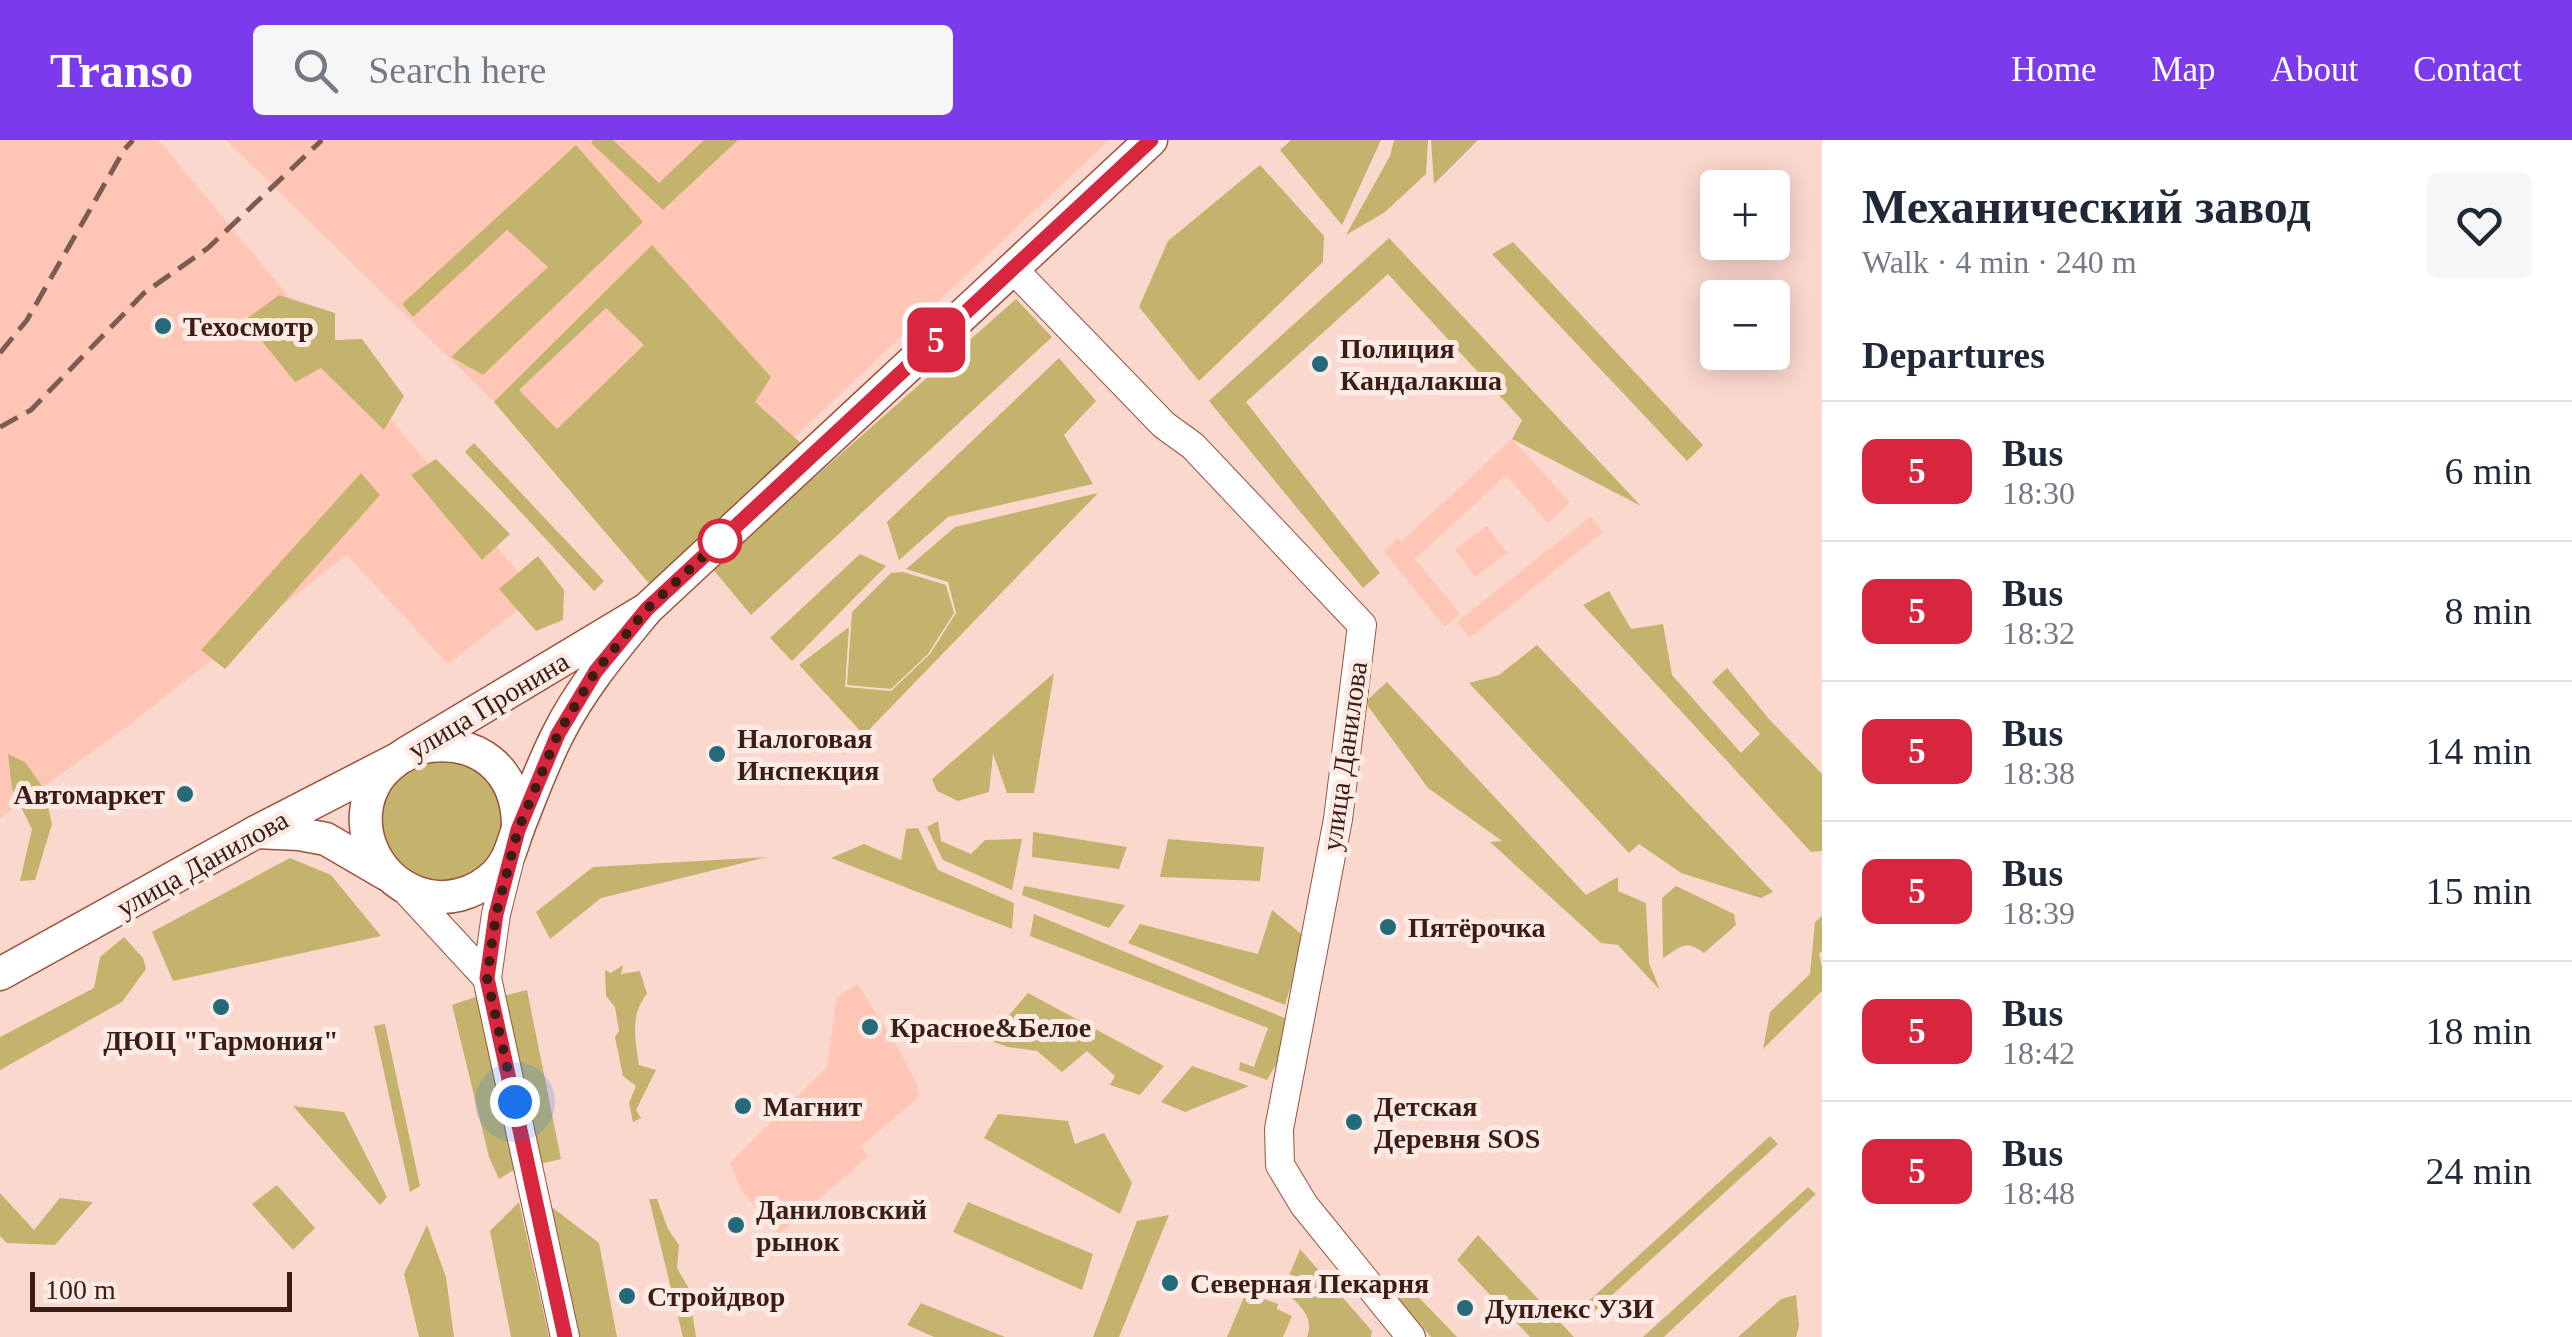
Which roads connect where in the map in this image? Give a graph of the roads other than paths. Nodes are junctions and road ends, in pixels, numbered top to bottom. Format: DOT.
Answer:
graph roads {
  1 [pos="1151,140"];
  2 [pos="1012,269"];
  3 [pos="647,609"];
  4 [pos="405,754"];
  5 [pos="256,832"];
  6 [pos="514,841"];
  7 [pos="395,881"];
  8 [pos="0,974"];
  9 [pos="487,978"];
  10 [pos="565,1337"];
  11 [pos="1411,1337"];
  1 -- 2 [label="main road, улица Пронина"];
  2 -- 3 [label="main road, улица Пронина"];
  2 -- 11 [label="street, улица Данилова"];
  3 -- 4 [label="main road, улица Пронина"];
  3 -- 6 [label="main road, улица Пронина"];
  4 -- 5 [label="main road, улица Данилова"];
  4 -- 6 [label="main road"];
  4 -- 7 [label="main road, улица Пронина"];
  5 -- 7 [label="main road"];
  5 -- 8 [label="main road, улица Данилова"];
  6 -- 7 [label="main road, улица Пронина"];
  6 -- 9 [label="street"];
  7 -- 9 [label="street"];
  9 -- 10 [label="street"];
}
